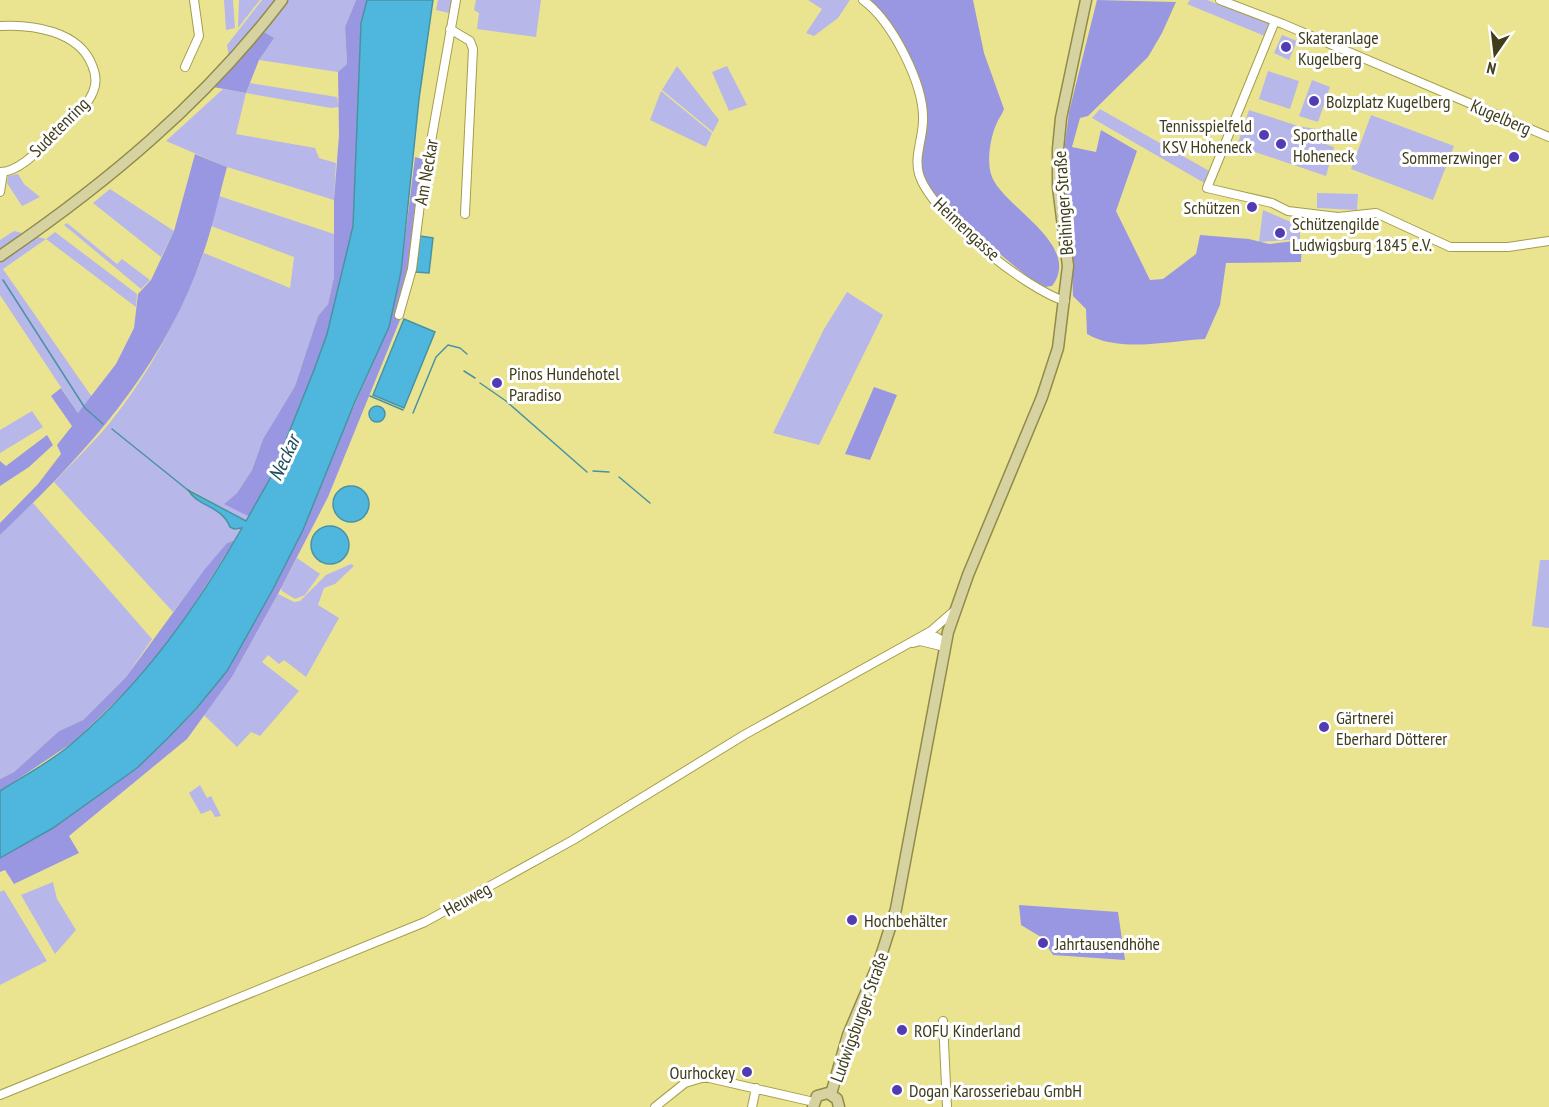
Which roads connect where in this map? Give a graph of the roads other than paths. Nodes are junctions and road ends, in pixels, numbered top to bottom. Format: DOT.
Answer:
graph roads {
  1 [pos="193,0"];
  2 [pos="282,0"];
  3 [pos="456,0"];
  4 [pos="863,0"];
  5 [pos="1086,0"];
  6 [pos="1220,0"];
  7 [pos="1275,21"];
  8 [pos="0,26"];
  9 [pos="450,29"];
  10 [pos="185,67"];
  11 [pos="1549,137"];
  12 [pos="1,173"];
  13 [pos="0,192"];
  14 [pos="465,214"];
  15 [pos="1549,241"];
  16 [pos="0,256"];
  17 [pos="1065,301"];
  18 [pos="399,315"];
  19 [pos="956,608"];
  20 [pos="924,634"];
  21 [pos="905,645"];
  22 [pos="945,646"];
  23 [pos="943,1021"];
  24 [pos="756,1088"];
  25 [pos="831,1094"];
  26 [pos="0,1095"];
  27 [pos="813,1104"];
  28 [pos="655,1107"];
  29 [pos="752,1107"];
  30 [pos="839,1107"];
  31 [pos="947,1107"];
  1 -- 10 [label="street"];
  2 -- 16 [label="main road"];
  3 -- 9 [label="street, Am Neckar"];
  4 -- 17 [label="street, Heimengasse"];
  5 -- 17 [label="main road, Beihinger Straße"];
  6 -- 7 [label="street, Kugelberg"];
  7 -- 11 [label="street, Kugelberg"];
  7 -- 15 [label="street"];
  8 -- 12 [label="street, Sudetenring"];
  9 -- 14 [label="street, Am Neckar"];
  9 -- 18 [label="street, Am Neckar"];
  12 -- 13 [label="street"];
  17 -- 19 [label="main road, Beihinger Straße"];
  19 -- 20 [label="street, Heuweg"];
  19 -- 22 [label="main road, Ludwigsburger Straße"];
  20 -- 21 [label="street, Heuweg"];
  20 -- 22 [label="street"];
  21 -- 22 [label="street"];
  21 -- 26 [label="street, Heuweg"];
  22 -- 25 [label="main road, Ludwigsburger Straße"];
  23 -- 31 [label="street"];
  24 -- 27 [label="street"];
  24 -- 28 [label="street"];
  24 -- 29 [label="street"];
  25 -- 27 [label="main road"];
  25 -- 30 [label="main road"];
}
